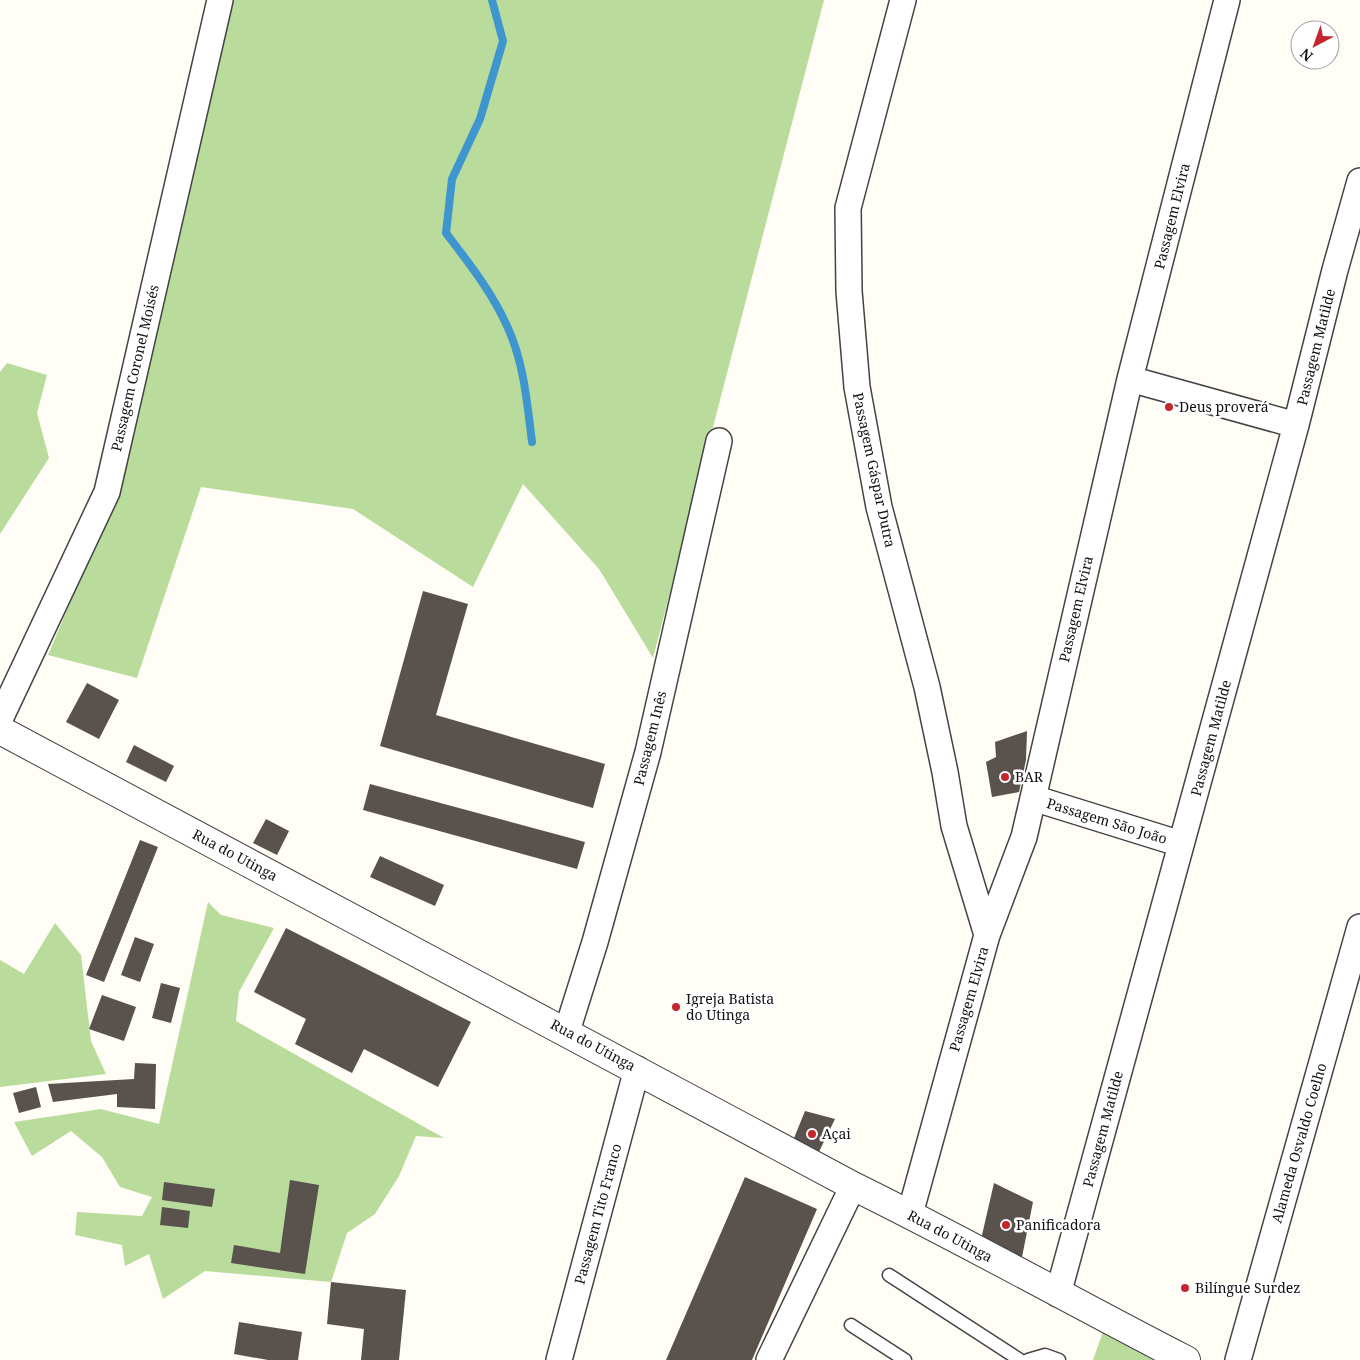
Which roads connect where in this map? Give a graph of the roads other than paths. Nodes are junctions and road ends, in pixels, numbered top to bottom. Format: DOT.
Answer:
graph roads {
  1 [pos="220,0"];
  2 [pos="903,0"];
  3 [pos="1227,0"];
  4 [pos="1360,181"];
  5 [pos="1130,379"];
  6 [pos="1296,426"];
  7 [pos="720,441"];
  8 [pos="0,719"];
  9 [pos="0,730"];
  10 [pos="1033,798"];
  11 [pos="1182,844"];
  12 [pos="1360,927"];
  13 [pos="987,936"];
  14 [pos="567,1031"];
  15 [pos="637,1069"];
  16 [pos="853,1186"];
  17 [pos="910,1214"];
  18 [pos="888,1275"];
  19 [pos="1058,1294"];
  20 [pos="851,1325"];
  21 [pos="559,1360"];
  22 [pos="769,1360"];
  23 [pos="906,1360"];
  24 [pos="1020,1360"];
  25 [pos="1028,1360"];
  26 [pos="1059,1360"];
  27 [pos="1186,1360"];
  28 [pos="1238,1360"];
  1 -- 8 [label="street, Passagem Coronel Moisés"];
  2 -- 13 [label="street, Passagem Gáspar Dutra"];
  3 -- 5 [label="street, Passagem Elvira"];
  4 -- 6 [label="street, Passagem Matilde"];
  5 -- 6 [label="street"];
  5 -- 10 [label="street, Passagem Elvira"];
  6 -- 11 [label="street, Passagem Matilde"];
  7 -- 14 [label="street, Passagem Inês"];
  9 -- 14 [label="street, Rua do Utinga"];
  10 -- 11 [label="street, Passagem São João"];
  10 -- 13 [label="street, Passagem Elvira"];
  11 -- 19 [label="street, Passagem Matilde"];
  12 -- 28 [label="street, Alameda Osvaldo Coelho"];
  13 -- 17 [label="street, Passagem Elvira"];
  14 -- 15 [label="street, Rua do Utinga"];
  15 -- 16 [label="street, Rua do Utinga"];
  15 -- 21 [label="street, Passagem Tito Franco"];
  16 -- 17 [label="street, Rua do Utinga"];
  16 -- 22 [label="street"];
  17 -- 19 [label="street, Rua do Utinga"];
  18 -- 24 [label="lane"];
  19 -- 27 [label="street, Rua do Utinga"];
  20 -- 23 [label="lane"];
  25 -- 26 [label="lane"];
}
